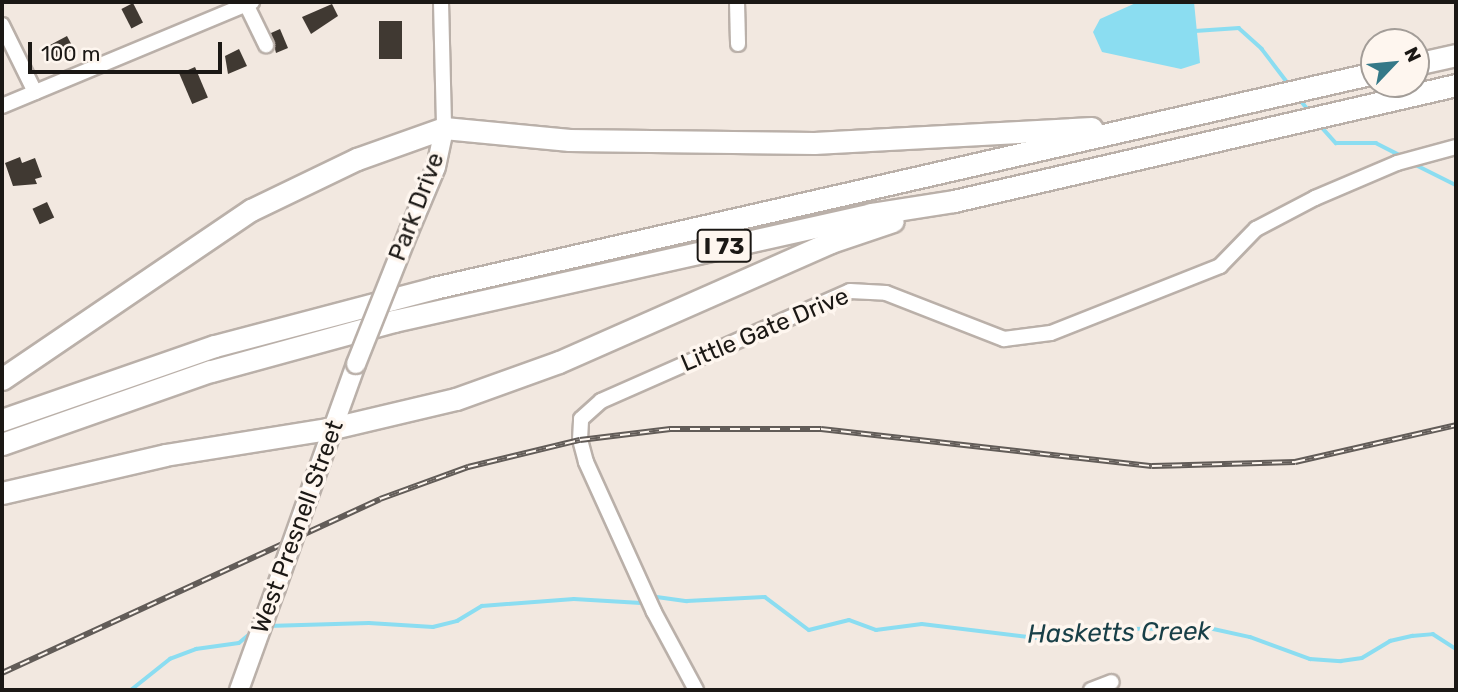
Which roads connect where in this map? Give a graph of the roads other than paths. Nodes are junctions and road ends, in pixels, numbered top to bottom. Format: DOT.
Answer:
graph roads {
  1 [pos="441,2"];
  2 [pos="737,2"];
  3 [pos="249,3"];
  4 [pos="2,25"];
  5 [pos="738,44"];
  6 [pos="266,45"];
  7 [pos="1456,55"];
  8 [pos="1430,61"];
  9 [pos="1360,77"];
  10 [pos="1456,85"];
  11 [pos="35,92"];
  12 [pos="2,106"];
  13 [pos="1139,126"];
  14 [pos="444,128"];
  15 [pos="1456,147"];
  16 [pos="954,201"];
  17 [pos="356,364"];
  18 [pos="2,379"];
  19 [pos="2,420"];
  20 [pos="333,428"];
  21 [pos="2,444"];
  22 [pos="2,493"];
  23 [pos="1112,682"];
  24 [pos="239,690"];
  25 [pos="695,690"];
  26 [pos="1091,690"];
  1 -- 14 [label="street, Park Drive"];
  2 -- 5 [label="street"];
  3 -- 6 [label="street"];
  3 -- 11 [label="street"];
  4 -- 11 [label="street"];
  7 -- 8 [label="highway"];
  9 -- 13 [label="highway, I 73"];
  10 -- 16 [label="highway, I 73"];
  11 -- 12 [label="street"];
  13 -- 14 [label="highway"];
  13 -- 19 [label="highway, I 73"];
  14 -- 17 [label="main road, Park Drive, bridge"];
  14 -- 18 [label="highway"];
  15 -- 25 [label="street, Little Gate Drive"];
  16 -- 20 [label="highway"];
  16 -- 21 [label="highway, I 73"];
  17 -- 20 [label="main road, West Presnell Street"];
  20 -- 22 [label="highway"];
  20 -- 24 [label="main road, West Presnell Street, bridge"];
  23 -- 26 [label="street"];
}
